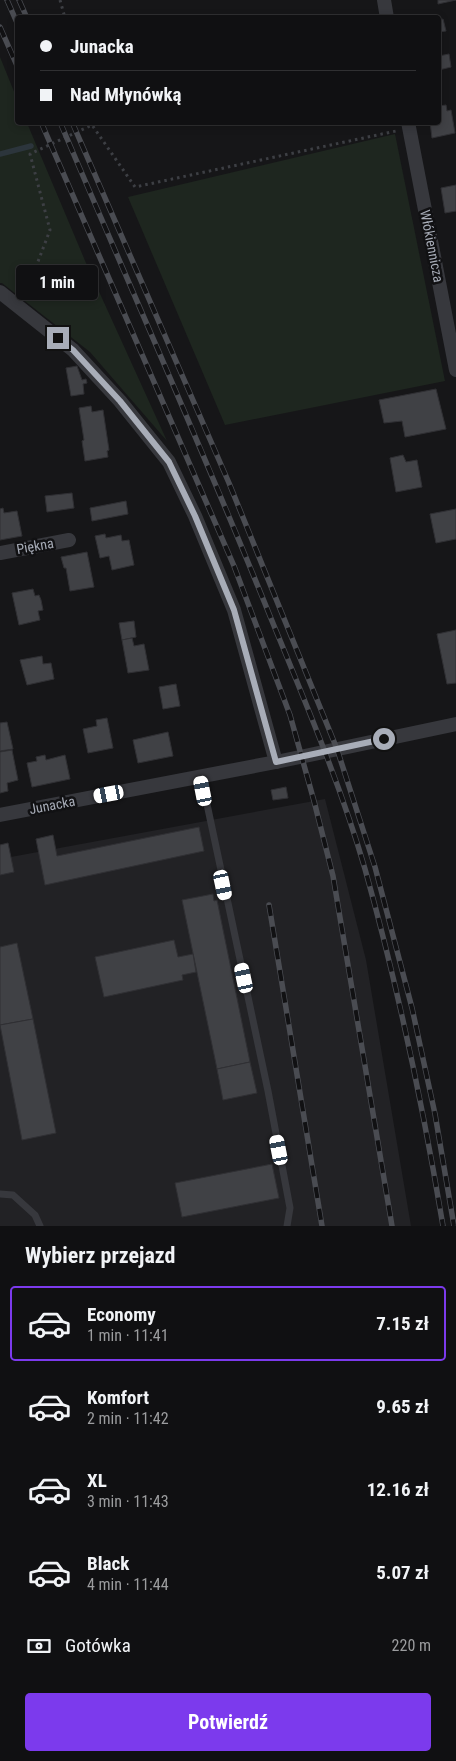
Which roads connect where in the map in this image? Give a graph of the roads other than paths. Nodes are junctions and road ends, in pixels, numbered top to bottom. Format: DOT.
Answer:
graph roads {
  1 [pos="384,0"];
  2 [pos="386,15"];
  3 [pos="408,125"];
  4 [pos="0,292"];
  5 [pos="456,370"];
  6 [pos="70,540"];
  7 [pos="0,553"];
  8 [pos="456,724"];
  9 [pos="276,762"];
  10 [pos="200,776"];
  11 [pos="0,815"];
  12 [pos="0,1194"];
  13 [pos="40,1226"];
  14 [pos="287,1226"];
  1 -- 2 [label="street"];
  3 -- 5 [label="street, Włókiennicza"];
  4 -- 9 [label="street"];
  6 -- 7 [label="street, Piękna"];
  8 -- 9 [label="street, Junacka"];
  9 -- 10 [label="street, Junacka"];
  10 -- 11 [label="street, Junacka"];
  10 -- 14 [label="lane"];
  12 -- 13 [label="lane"];
}
